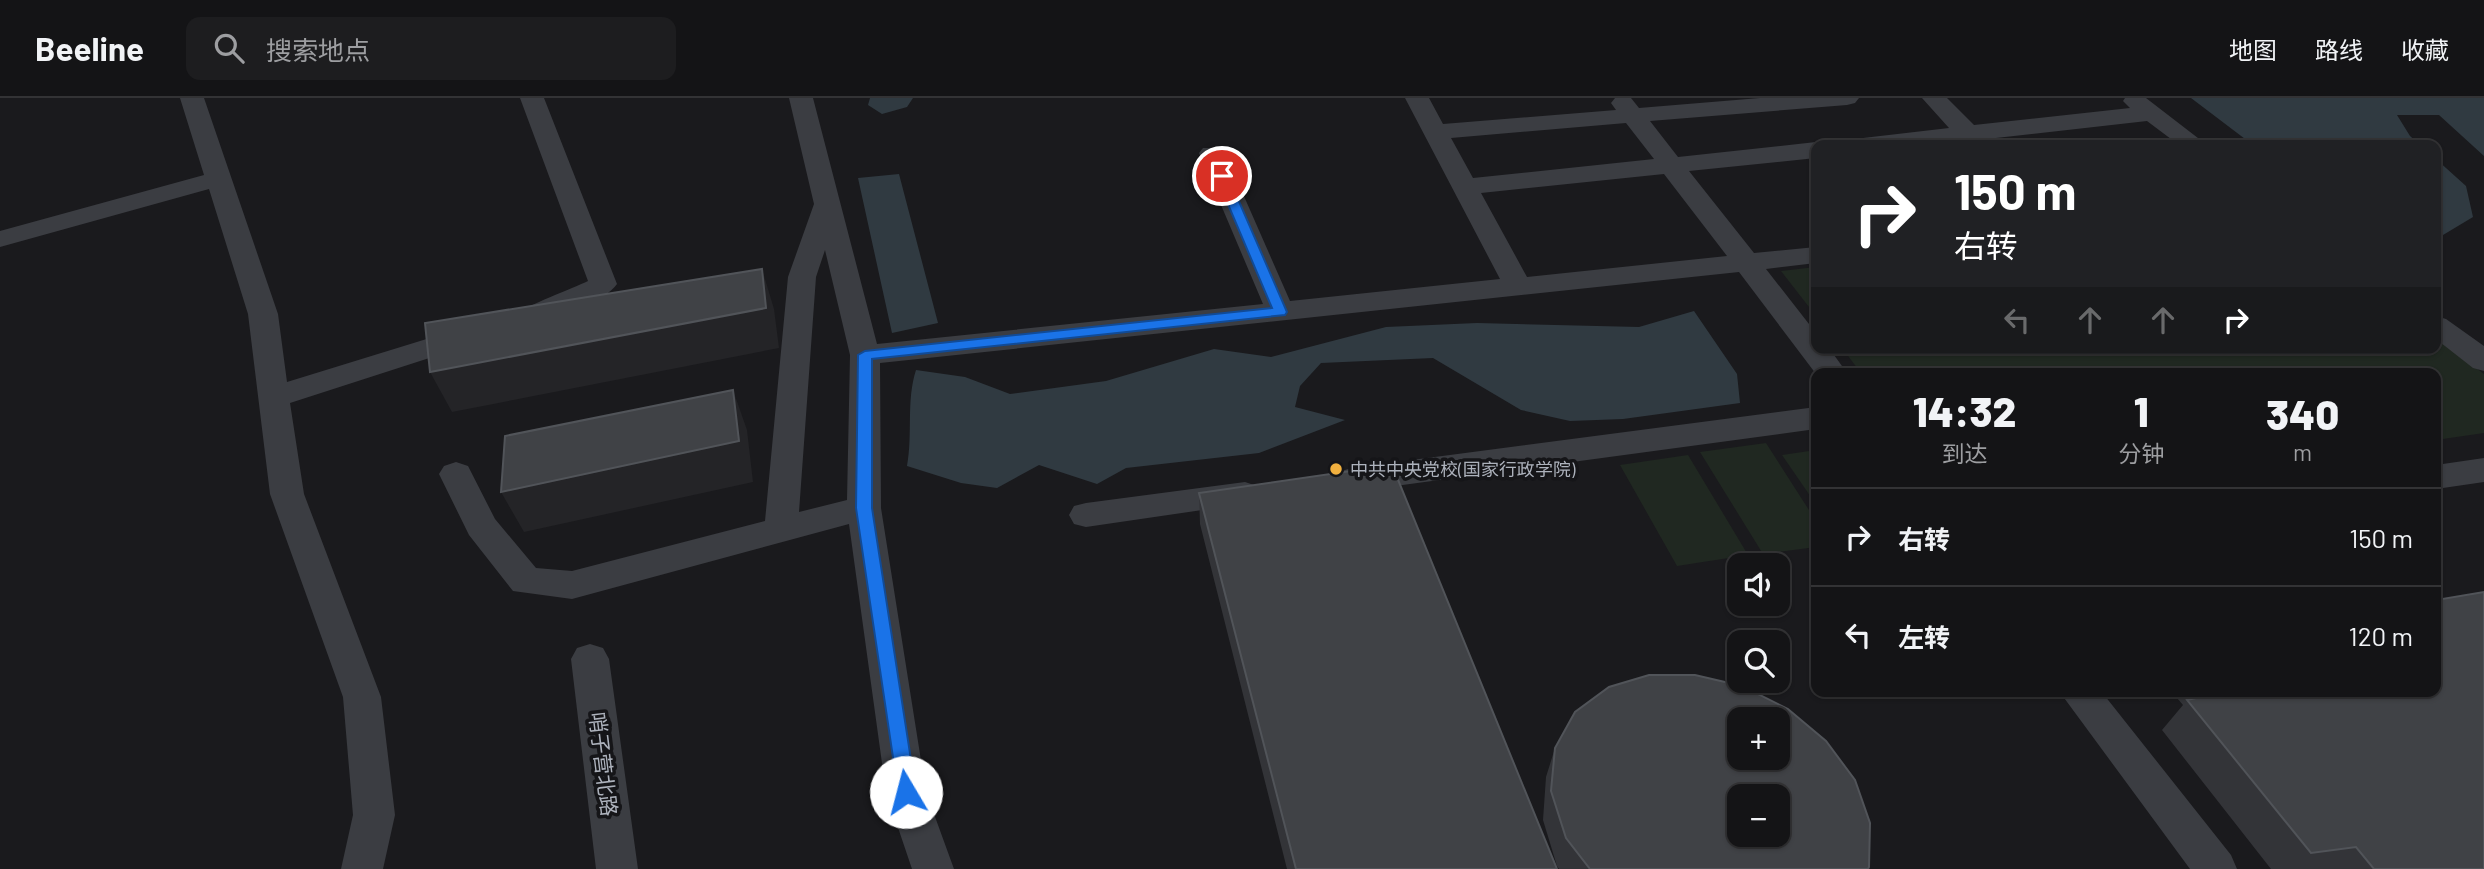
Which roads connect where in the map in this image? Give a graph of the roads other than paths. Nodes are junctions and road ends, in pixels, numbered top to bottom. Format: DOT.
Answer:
graph roads {
  1 [pos="192,98"];
  2 [pos="532,98"];
  3 [pos="801,98"];
  4 [pos="1417,98"];
  5 [pos="1934,98"];
  6 [pos="2131,98"];
  7 [pos="1626,107"];
  8 [pos="2152,113"];
  9 [pos="1858,125"];
  10 [pos="1435,132"];
  11 [pos="1974,139"];
  12 [pos="2188,140"];
  13 [pos="1811,151"];
  14 [pos="1212,153"];
  15 [pos="1672,166"];
  16 [pos="218,178"];
  17 [pos="1465,187"];
  18 [pos="827,204"];
  19 [pos="0,239"];
  20 [pos="1811,256"];
  21 [pos="1746,262"];
  22 [pos="1518,286"];
  23 [pos="1280,312"];
  24 [pos="2441,329"];
  25 [pos="1811,346"];
  26 [pos="1817,354"];
  27 [pos="865,355"];
  28 [pos="2484,360"];
  29 [pos="1828,368"];
  30 [pos="274,397"];
  31 [pos="1811,419"];
  32 [pos="2484,470"];
  33 [pos="456,474"];
  34 [pos="2441,476"];
  35 [pos="1320,484"];
  36 [pos="1279,489"];
  37 [pos="864,508"];
  38 [pos="1086,515"];
  39 [pos="780,530"];
  40 [pos="590,659"];
  41 [pos="2083,697"];
  42 [pos="362,869"];
  43 [pos="617,869"];
  44 [pos="933,869"];
  45 [pos="2216,869"];
  1 -- 16 [label="street"];
  2 -- 30 [label="street"];
  3 -- 18 [label="street"];
  4 -- 10 [label="street"];
  5 -- 11 [label="street"];
  6 -- 8 [label="street"];
  7 -- 9 [label="street"];
  7 -- 10 [label="street"];
  7 -- 15 [label="street"];
  8 -- 11 [label="street"];
  8 -- 12 [label="street"];
  9 -- 11 [label="street"];
  10 -- 17 [label="street"];
  13 -- 15 [label="street"];
  14 -- 23 [label="street"];
  15 -- 17 [label="street"];
  15 -- 21 [label="street"];
  16 -- 19 [label="street"];
  16 -- 30 [label="street"];
  17 -- 22 [label="street"];
  18 -- 27 [label="street"];
  18 -- 39 [label="street"];
  20 -- 21 [label="street"];
  21 -- 22 [label="street"];
  21 -- 25 [label="street"];
  22 -- 23 [label="street"];
  23 -- 27 [label="street"];
  24 -- 28 [label="street"];
  26 -- 29 [label="street"];
  27 -- 37 [label="street"];
  30 -- 42 [label="street"];
  31 -- 35 [label="street"];
  32 -- 34 [label="street"];
  33 -- 39 [label="street"];
  36 -- 38 [label="street"];
  37 -- 39 [label="street"];
  37 -- 44 [label="street"];
  40 -- 43 [label="street, 哨子营北路"];
  41 -- 45 [label="street"];
}
